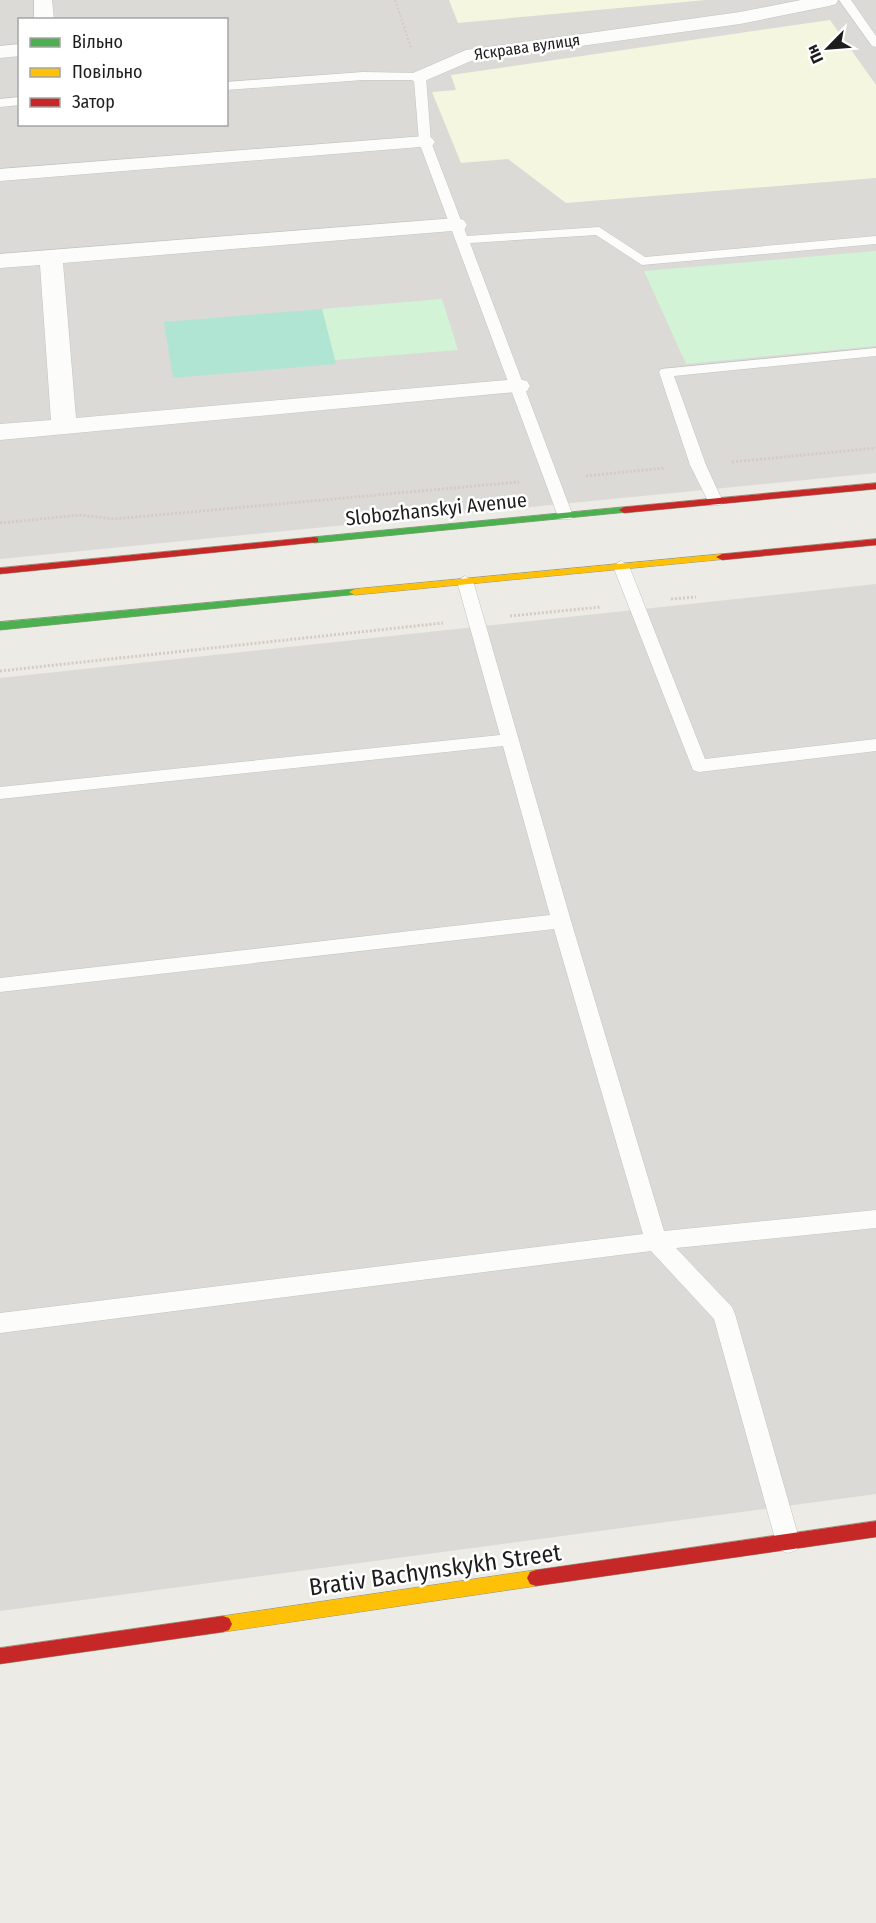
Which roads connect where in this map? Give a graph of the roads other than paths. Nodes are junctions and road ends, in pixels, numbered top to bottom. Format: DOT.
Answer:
graph roads {
  1 [pos="43,0"];
  2 [pos="829,0"];
  3 [pos="845,0"];
  4 [pos="44,18"];
  5 [pos="876,44"];
  6 [pos="18,50"];
  7 [pos="0,52"];
  8 [pos="420,77"];
  9 [pos="228,86"];
  10 [pos="18,101"];
  11 [pos="0,103"];
  12 [pos="425,142"];
  13 [pos="0,175"];
  14 [pos="459,233"];
  15 [pos="876,240"];
  16 [pos="51,257"];
  17 [pos="0,261"];
  18 [pos="876,352"];
  19 [pos="518,386"];
  20 [pos="64,426"];
  21 [pos="0,432"];
  22 [pos="876,486"];
  23 [pos="715,502"];
  24 [pos="565,516"];
  25 [pos="876,542"];
  26 [pos="621,566"];
  27 [pos="0,571"];
  28 [pos="465,581"];
  29 [pos="0,626"];
  30 [pos="509,740"];
  31 [pos="876,745"];
  32 [pos="0,793"];
  33 [pos="561,921"];
  34 [pos="0,985"];
  35 [pos="876,1219"];
  36 [pos="656,1241"];
  37 [pos="0,1323"];
  38 [pos="876,1529"];
  39 [pos="788,1542"];
  40 [pos="0,1656"];
  1 -- 4 [label="street"];
  2 -- 8 [label="street, Яскрава вулиця"];
  3 -- 5 [label="lane"];
  6 -- 7 [label="street"];
  8 -- 9 [label="lane, Яскрава вулиця"];
  8 -- 12 [label="lane"];
  10 -- 11 [label="lane"];
  12 -- 13 [label="street"];
  12 -- 14 [label="lane"];
  14 -- 15 [label="lane"];
  14 -- 16 [label="street"];
  14 -- 19 [label="lane"];
  16 -- 17 [label="street"];
  16 -- 20 [label="street"];
  18 -- 23 [label="lane"];
  19 -- 20 [label="street"];
  19 -- 24 [label="lane"];
  20 -- 21 [label="street"];
  22 -- 23 [label="main road, Slobozhanskyi Avenue"];
  23 -- 24 [label="main road, Slobozhanskyi Avenue"];
  24 -- 27 [label="main road, Slobozhanskyi Avenue"];
  25 -- 26 [label="main road"];
  26 -- 28 [label="main road"];
  26 -- 31 [label="lane"];
  28 -- 29 [label="main road"];
  28 -- 30 [label="lane"];
  30 -- 32 [label="lane"];
  30 -- 33 [label="lane"];
  33 -- 34 [label="lane"];
  33 -- 36 [label="lane"];
  35 -- 36 [label="lane"];
  36 -- 37 [label="lane"];
  36 -- 39 [label="lane"];
  38 -- 39 [label="main road, Brativ Bachynskykh Street"];
  39 -- 40 [label="main road, Brativ Bachynskykh Street"];
}
